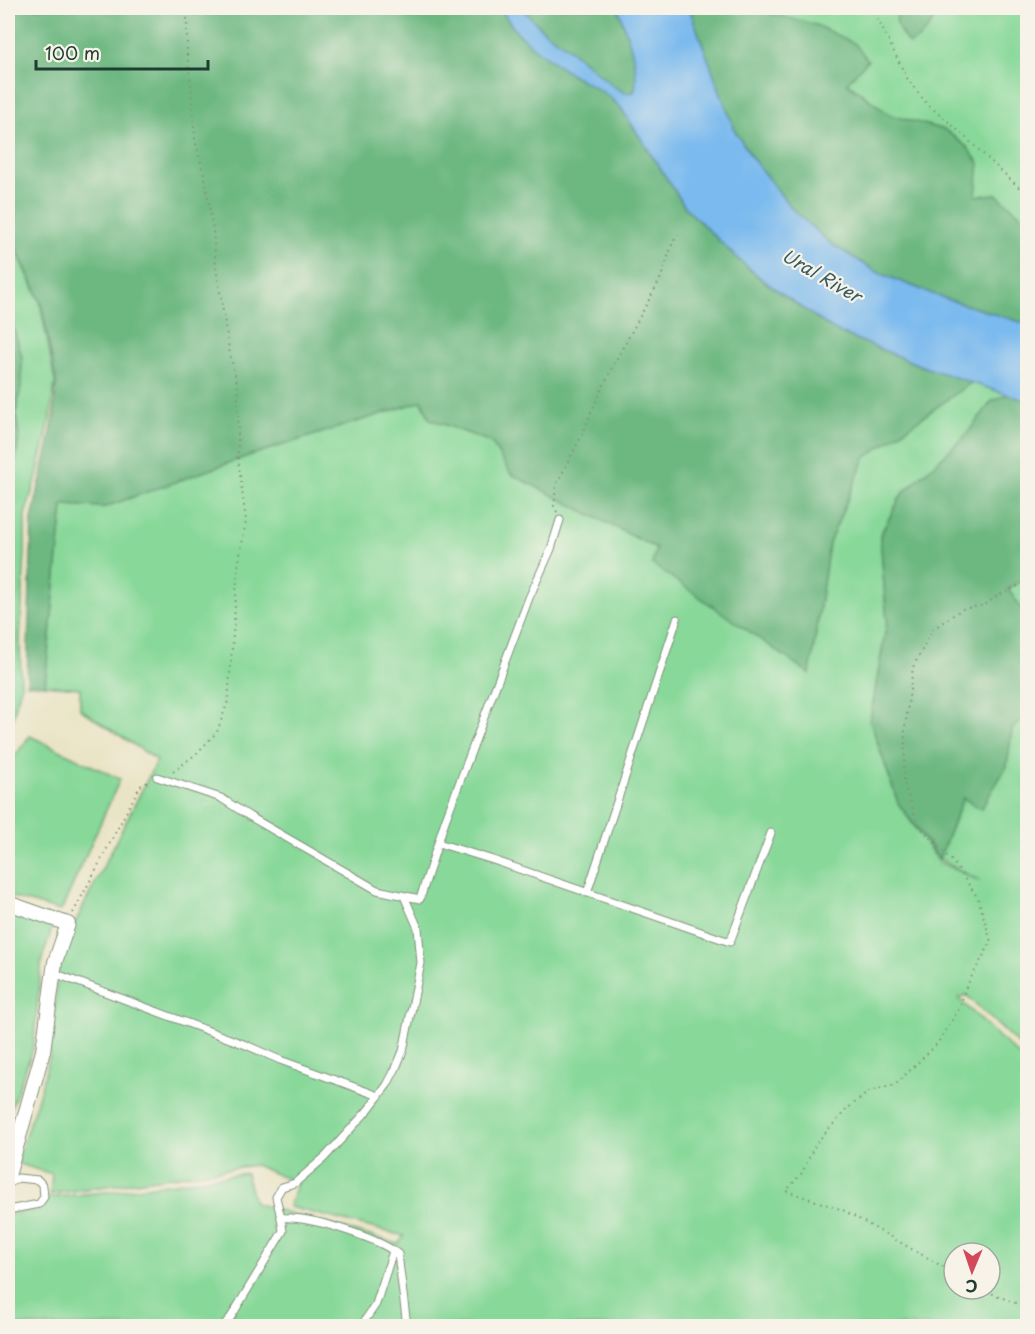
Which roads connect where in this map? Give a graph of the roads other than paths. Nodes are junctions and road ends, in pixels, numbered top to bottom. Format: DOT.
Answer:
graph roads {
  1 [pos="560,520"];
  2 [pos="677,619"];
  3 [pos="157,777"];
  4 [pos="771,833"];
  5 [pos="438,843"];
  6 [pos="587,893"];
  7 [pos="404,896"];
  8 [pos="8,903"];
  9 [pos="54,973"];
  10 [pos="379,1096"];
  11 [pos="8,1176"];
  12 [pos="8,1184"];
  13 [pos="8,1210"];
  14 [pos="281,1218"];
  15 [pos="393,1251"];
  16 [pos="223,1326"];
  17 [pos="362,1326"];
  18 [pos="406,1326"];
  1 -- 5 [label="lane"];
  2 -- 6 [label="lane"];
  3 -- 7 [label="lane"];
  4 -- 6 [label="lane"];
  5 -- 6 [label="lane"];
  5 -- 7 [label="lane"];
  7 -- 10 [label="lane"];
  8 -- 9 [label="street"];
  9 -- 10 [label="lane"];
  9 -- 11 [label="street"];
  10 -- 14 [label="lane"];
  12 -- 13 [label="lane"];
  14 -- 15 [label="lane"];
  14 -- 16 [label="lane"];
  15 -- 17 [label="lane"];
  15 -- 18 [label="lane"];
}
